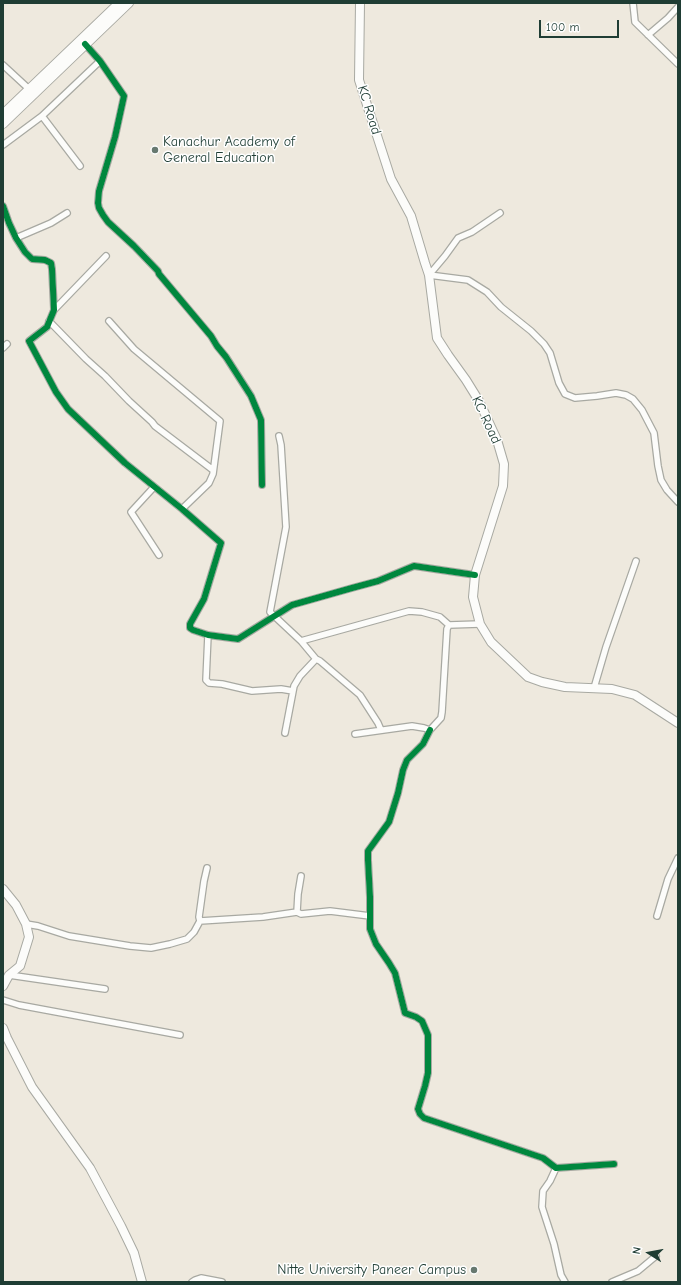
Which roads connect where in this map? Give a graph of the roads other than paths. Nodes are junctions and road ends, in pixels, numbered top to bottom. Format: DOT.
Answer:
graph roads {
  1 [pos="119,3"];
  2 [pos="129,3"];
  3 [pos="360,3"];
  4 [pos="633,3"];
  5 [pos="678,7"];
  6 [pos="648,35"];
  7 [pos="85,44"];
  8 [pos="70,54"];
  9 [pos="100,61"];
  10 [pos="678,64"];
  11 [pos="3,65"];
  12 [pos="30,89"];
  13 [pos="3,114"];
  14 [pos="42,116"];
  15 [pos="3,124"];
  16 [pos="3,145"];
  17 [pos="80,166"];
  18 [pos="3,206"];
  19 [pos="67,213"];
  20 [pos="500,213"];
  21 [pos="16,238"];
  22 [pos="106,256"];
  23 [pos="429,275"];
  24 [pos="54,310"];
  25 [pos="50,321"];
  26 [pos="109,321"];
  27 [pos="279,436"];
  28 [pos="213,470"];
  29 [pos="262,485"];
  30 [pos="154,487"];
  31 [pos="678,502"];
  32 [pos="182,509"];
  33 [pos="159,555"];
  34 [pos="636,561"];
  35 [pos="475,575"];
  36 [pos="273,616"];
  37 [pos="449,624"];
  38 [pos="480,624"];
  39 [pos="208,634"];
  40 [pos="301,641"];
  41 [pos="316,659"];
  42 [pos="594,688"];
  43 [pos="293,691"];
  44 [pos="678,723"];
  45 [pos="381,730"];
  46 [pos="430,730"];
  47 [pos="285,733"];
  48 [pos="355,734"];
  49 [pos="678,858"];
  50 [pos="208,868"];
  51 [pos="301,876"];
  52 [pos="3,889"];
  53 [pos="297,912"];
  54 [pos="370,916"];
  55 [pos="657,916"];
  56 [pos="200,921"];
  57 [pos="26,924"];
  58 [pos="9,975"];
  59 [pos="3,986"];
  60 [pos="105,989"];
  61 [pos="3,1000"];
  62 [pos="3,1028"];
  63 [pos="180,1035"];
  64 [pos="614,1164"];
  65 [pos="556,1168"];
  66 [pos="656,1256"];
  67 [pos="142,1282"];
  68 [pos="192,1282"];
  69 [pos="222,1282"];
  70 [pos="565,1282"];
  71 [pos="612,1282"];
  1 -- 8 [label="main road"];
  2 -- 7 [label="main road"];
  3 -- 23 [label="main road, KC Road"];
  4 -- 6 [label="street"];
  5 -- 6 [label="street"];
  6 -- 10 [label="street"];
  7 -- 8 [label="main road"];
  7 -- 9 [label="street"];
  8 -- 12 [label="main road"];
  8 -- 15 [label="main road"];
  9 -- 14 [label="street"];
  9 -- 29 [label="street"];
  11 -- 12 [label="street"];
  12 -- 13 [label="main road"];
  14 -- 16 [label="street"];
  14 -- 17 [label="street"];
  18 -- 21 [label="street"];
  19 -- 21 [label="street"];
  20 -- 23 [label="street"];
  21 -- 24 [label="street"];
  22 -- 24 [label="street"];
  23 -- 31 [label="street"];
  23 -- 35 [label="main road, KC Road"];
  24 -- 25 [label="street"];
  25 -- 28 [label="street"];
  25 -- 30 [label="street"];
  26 -- 28 [label="street"];
  27 -- 36 [label="street"];
  28 -- 32 [label="street"];
  30 -- 32 [label="street"];
  30 -- 33 [label="street"];
  32 -- 39 [label="street"];
  34 -- 42 [label="street"];
  35 -- 36 [label="street"];
  35 -- 38 [label="main road, KC Road"];
  36 -- 39 [label="street"];
  36 -- 40 [label="street"];
  37 -- 38 [label="street"];
  37 -- 40 [label="street"];
  37 -- 46 [label="street"];
  38 -- 42 [label="main road, KC Road"];
  39 -- 43 [label="street"];
  40 -- 41 [label="street"];
  41 -- 43 [label="street"];
  41 -- 45 [label="street"];
  42 -- 44 [label="main road, KC Road"];
  43 -- 47 [label="street"];
  45 -- 46 [label="street"];
  45 -- 48 [label="street"];
  46 -- 54 [label="street"];
  49 -- 55 [label="street"];
  50 -- 56 [label="street"];
  51 -- 53 [label="street"];
  52 -- 57 [label="main road"];
  53 -- 54 [label="street"];
  53 -- 56 [label="street"];
  54 -- 65 [label="street"];
  56 -- 57 [label="street"];
  57 -- 58 [label="main road"];
  58 -- 59 [label="main road"];
  58 -- 60 [label="street"];
  61 -- 63 [label="street"];
  62 -- 67 [label="main road"];
  64 -- 65 [label="street"];
  65 -- 70 [label="street"];
  66 -- 71 [label="street"];
  68 -- 69 [label="street"];
}
